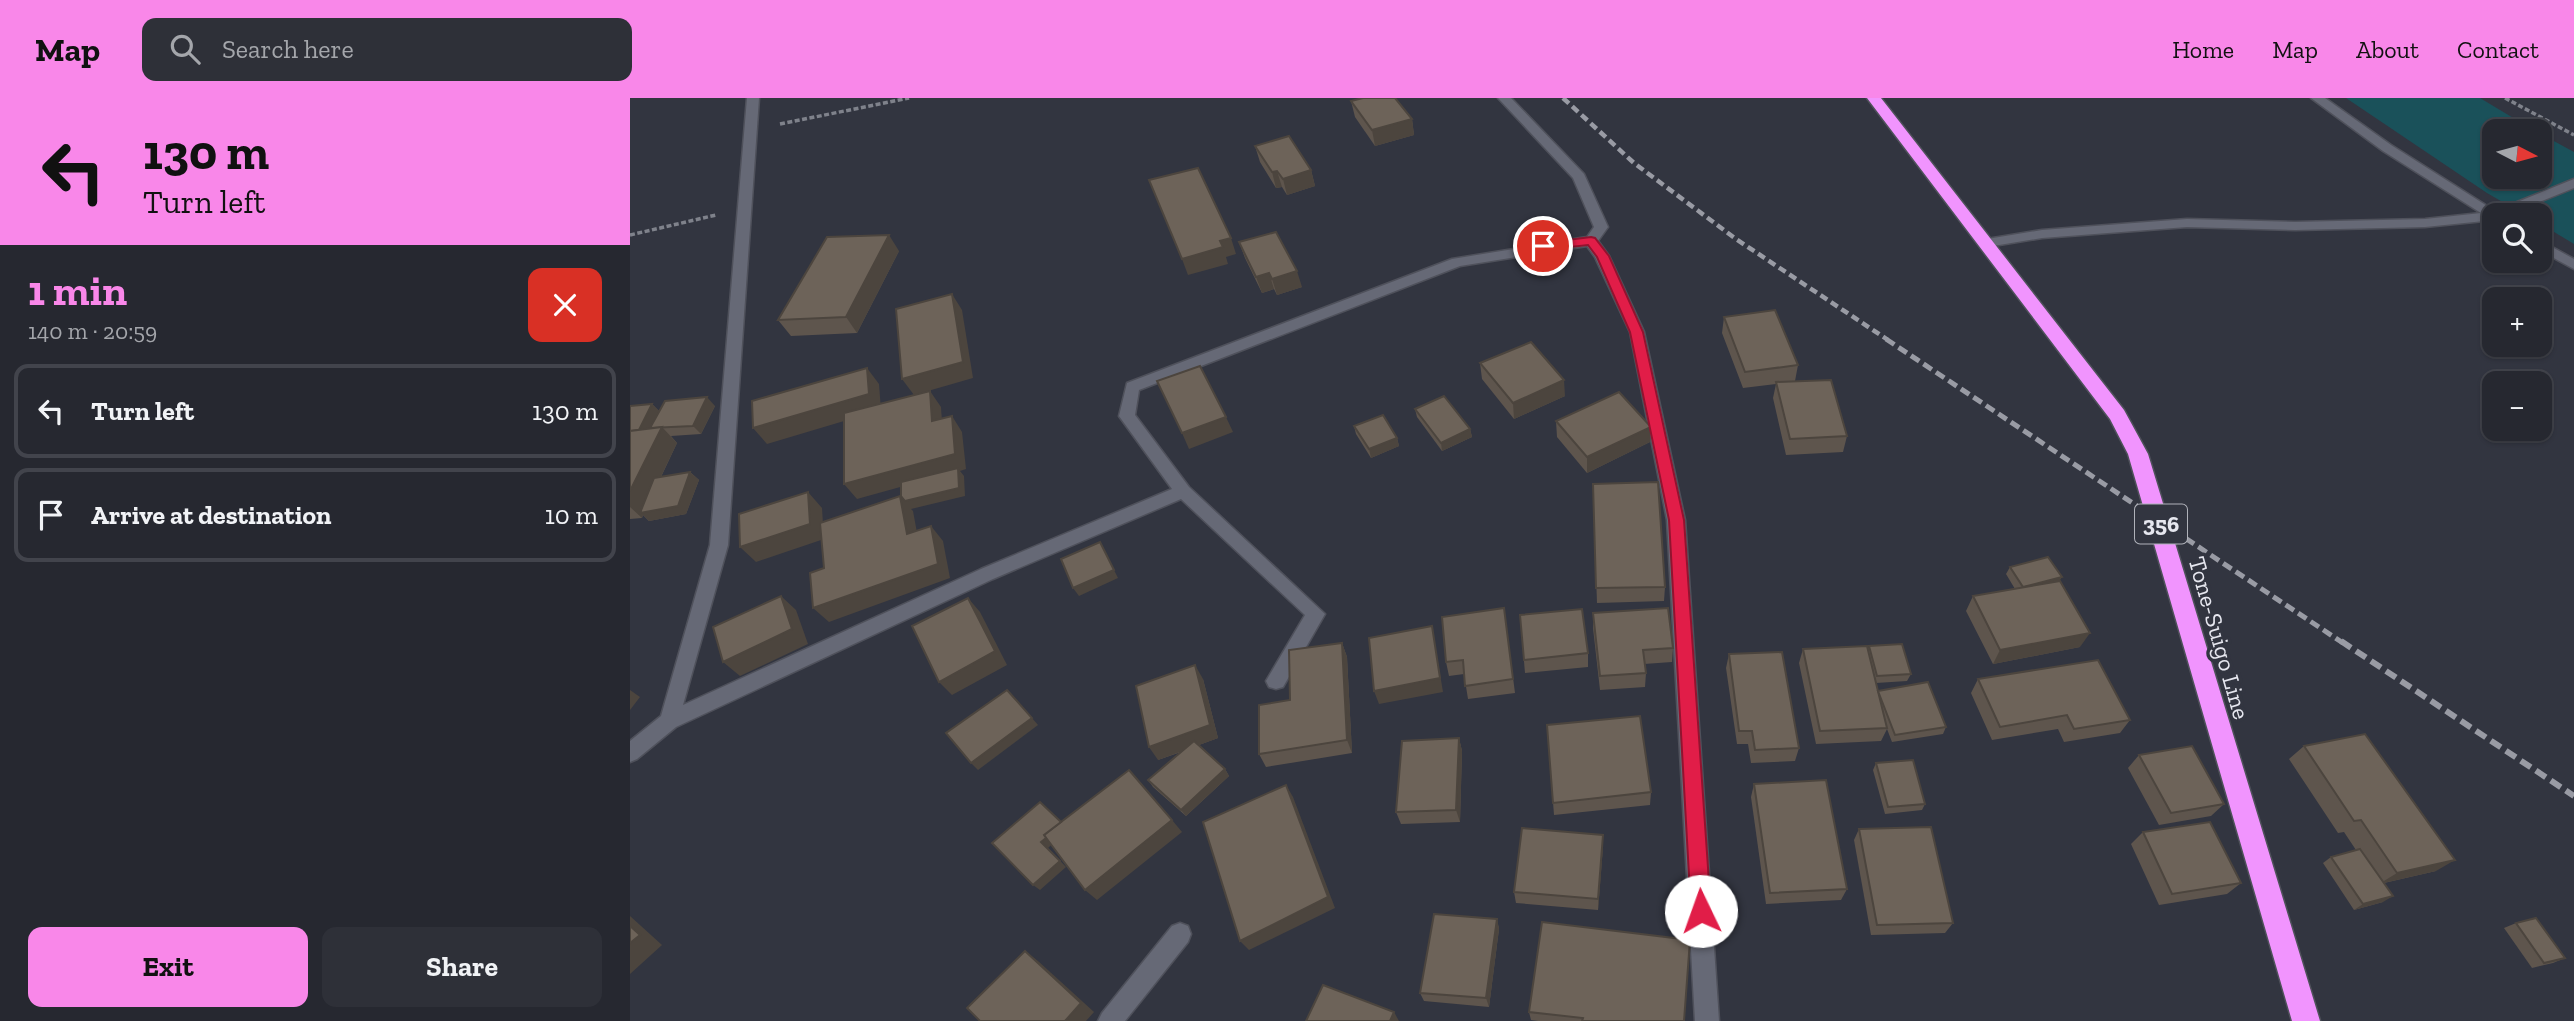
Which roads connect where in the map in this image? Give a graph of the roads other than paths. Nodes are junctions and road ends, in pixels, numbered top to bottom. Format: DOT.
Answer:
graph roads {
  1 [pos="753,98"];
  2 [pos="1504,98"];
  3 [pos="1874,98"];
  4 [pos="2317,98"];
  5 [pos="2574,183"];
  6 [pos="2526,203"];
  7 [pos="2482,208"];
  8 [pos="2482,217"];
  9 [pos="1591,241"];
  10 [pos="1987,243"];
  11 [pos="2552,252"];
  12 [pos="2574,265"];
  13 [pos="1183,491"];
  14 [pos="1276,681"];
  15 [pos="668,721"];
  16 [pos="630,753"];
  17 [pos="1180,934"];
  18 [pos="1110,1021"];
  19 [pos="1707,1021"];
  20 [pos="2306,1021"];
  1 -- 15 [label="street"];
  2 -- 9 [label="street"];
  3 -- 10 [label="highway, Tone-Suigo Line / 356"];
  4 -- 7 [label="street"];
  5 -- 6 [label="street"];
  8 -- 10 [label="street"];
  9 -- 13 [label="street"];
  9 -- 19 [label="street"];
  10 -- 20 [label="highway, Tone-Suigo Line / 356"];
  11 -- 12 [label="street"];
  13 -- 14 [label="street"];
  13 -- 15 [label="street"];
  15 -- 16 [label="street"];
  17 -- 18 [label="street"];
}
